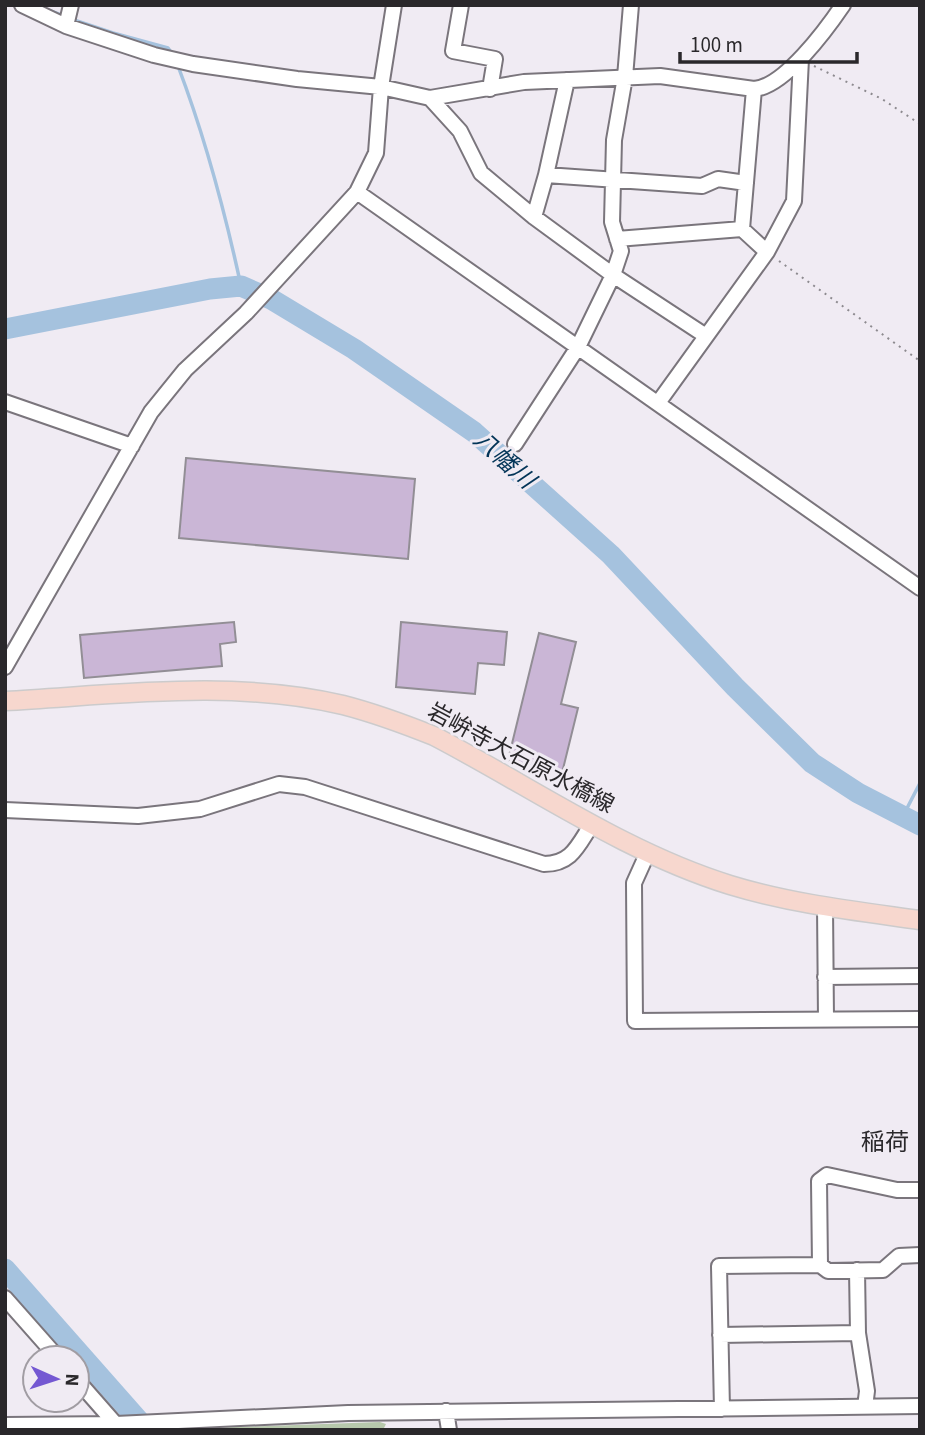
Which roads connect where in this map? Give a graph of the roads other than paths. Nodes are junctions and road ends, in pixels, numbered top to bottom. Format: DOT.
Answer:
graph roads {
  1 [pos="22,5"];
  2 [pos="71,5"];
  3 [pos="394,5"];
  4 [pos="461,5"];
  5 [pos="631,5"];
  6 [pos="843,5"];
  7 [pos="66,26"];
  8 [pos="801,59"];
  9 [pos="625,77"];
  10 [pos="567,80"];
  11 [pos="381,86"];
  12 [pos="490,89"];
  13 [pos="754,89"];
  14 [pos="430,99"];
  15 [pos="546,175"];
  16 [pos="613,180"];
  17 [pos="746,183"];
  18 [pos="357,192"];
  19 [pos="534,217"];
  20 [pos="742,229"];
  21 [pos="617,239"];
  22 [pos="767,252"];
  23 [pos="613,275"];
  24 [pos="706,336"];
  25 [pos="578,347"];
  26 [pos="5,402"];
  27 [pos="658,403"];
  28 [pos="515,444"];
  29 [pos="132,446"];
  30 [pos="920,588"];
  31 [pos="5,667"];
  32 [pos="5,701"];
  33 [pos="5,810"];
  34 [pos="592,824"];
  35 [pos="648,852"];
  36 [pos="825,906"];
  37 [pos="920,920"];
  38 [pos="920,976"];
  39 [pos="825,977"];
  40 [pos="826,1019"];
  41 [pos="920,1019"];
  42 [pos="920,1189"];
  43 [pos="920,1255"];
  44 [pos="820,1265"];
  45 [pos="857,1270"];
  46 [pos="7,1304"];
  47 [pos="858,1333"];
  48 [pos="720,1335"];
  49 [pos="45,1344"];
  50 [pos="91,1396"];
  51 [pos="920,1406"];
  52 [pos="865,1407"];
  53 [pos="722,1409"];
  54 [pos="446,1411"];
  55 [pos="5,1425"];
  56 [pos="119,1427"];
  57 [pos="449,1430"];
  1 -- 7 [label="street"];
  2 -- 7 [label="street"];
  3 -- 11 [label="street"];
  4 -- 12 [label="street"];
  5 -- 9 [label="street"];
  6 -- 8 [label="street"];
  7 -- 11 [label="street"];
  8 -- 13 [label="street"];
  8 -- 22 [label="street"];
  9 -- 10 [label="street"];
  9 -- 13 [label="street"];
  9 -- 16 [label="street"];
  10 -- 12 [label="street"];
  10 -- 15 [label="street"];
  11 -- 14 [label="street"];
  11 -- 18 [label="street"];
  12 -- 14 [label="street"];
  13 -- 17 [label="street"];
  14 -- 19 [label="street"];
  15 -- 16 [label="street"];
  15 -- 19 [label="street"];
  16 -- 17 [label="street"];
  16 -- 21 [label="street"];
  17 -- 20 [label="street"];
  18 -- 25 [label="street"];
  18 -- 29 [label="street"];
  19 -- 23 [label="street"];
  20 -- 21 [label="street"];
  20 -- 22 [label="street"];
  21 -- 23 [label="street"];
  22 -- 24 [label="street"];
  23 -- 24 [label="street"];
  23 -- 25 [label="street"];
  24 -- 27 [label="street"];
  25 -- 27 [label="street"];
  25 -- 28 [label="street"];
  26 -- 29 [label="street"];
  27 -- 30 [label="street"];
  29 -- 31 [label="street"];
  32 -- 34 [label="main road, 岩峅寺大石原水橋線"];
  33 -- 34 [label="street"];
  34 -- 35 [label="main road, 岩峅寺大石原水橋線"];
  35 -- 36 [label="main road, 岩峅寺大石原水橋線"];
  35 -- 40 [label="street"];
  36 -- 37 [label="main road, 岩峅寺大石原水橋線"];
  36 -- 39 [label="street"];
  38 -- 39 [label="street"];
  39 -- 40 [label="street"];
  40 -- 41 [label="street"];
  42 -- 44 [label="street"];
  43 -- 45 [label="street"];
  44 -- 45 [label="street"];
  44 -- 48 [label="street"];
  45 -- 47 [label="street"];
  46 -- 49 [label="street"];
  47 -- 48 [label="street"];
  47 -- 52 [label="street"];
  48 -- 53 [label="street"];
  50 -- 56 [label="street"];
  51 -- 52 [label="street"];
  52 -- 53 [label="street"];
  53 -- 54 [label="street"];
  54 -- 56 [label="street"];
  54 -- 57 [label="street"];
  55 -- 56 [label="street"];
}
